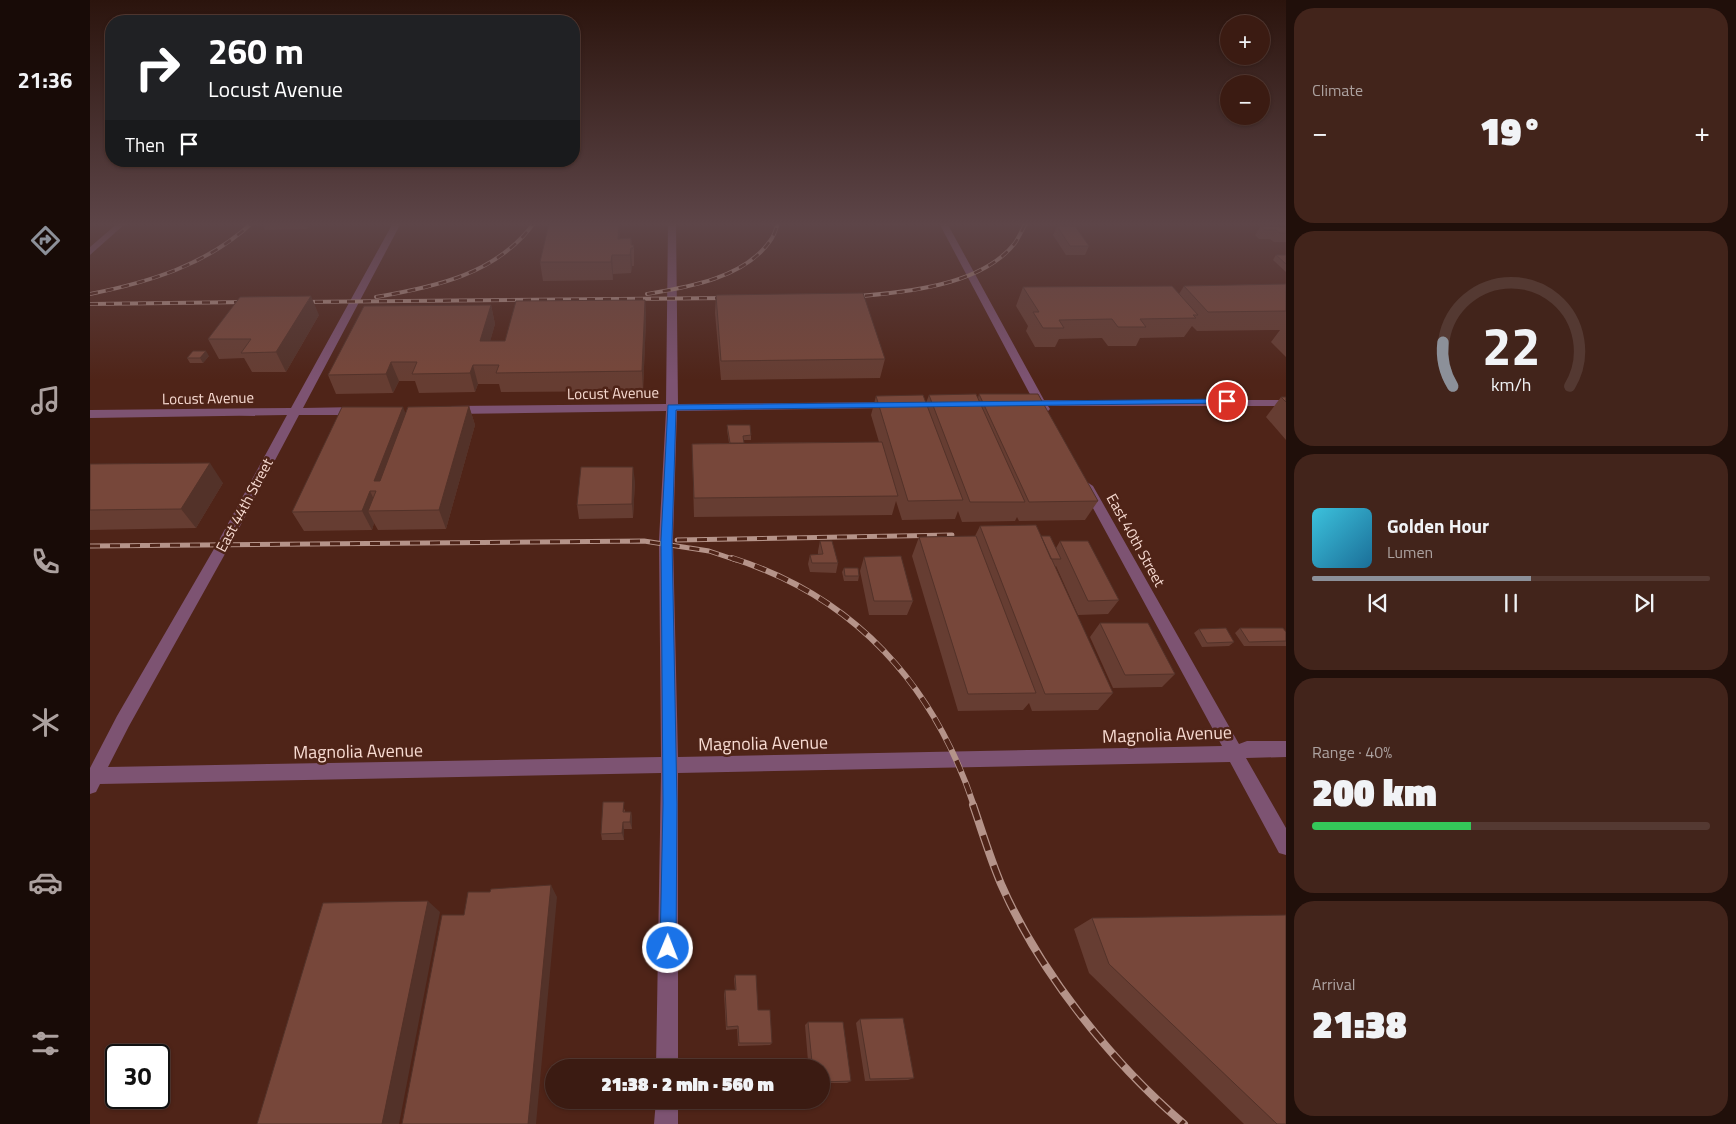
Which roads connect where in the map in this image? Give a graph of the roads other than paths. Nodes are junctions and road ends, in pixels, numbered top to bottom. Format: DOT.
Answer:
graph roads {
  1 [pos="368,275"];
  2 [pos="672,275"];
  3 [pos="972,275"];
  4 [pos="1041,403"];
  5 [pos="1286,403"];
  6 [pos="1011,404"];
  7 [pos="902,405"];
  8 [pos="672,407"];
  9 [pos="438,410"];
  10 [pos="371,411"];
  11 [pos="294,412"];
  12 [pos="90,414"];
  13 [pos="1051,420"];
  14 [pos="1079,472"];
  15 [pos="1286,749"];
  16 [pos="1236,754"];
  17 [pos="669,765"];
  18 [pos="92,779"];
  19 [pos="1286,846"];
  20 [pos="667,1059"];
  21 [pos="666,1109"];
  22 [pos="666,1124"];
  1 -- 11 [label="street, East 44th Street"];
  2 -- 8 [label="street"];
  3 -- 4 [label="street"];
  4 -- 5 [label="street"];
  4 -- 6 [label="street"];
  4 -- 13 [label="street"];
  7 -- 8 [label="street, Locust Avenue"];
  8 -- 9 [label="street, Locust Avenue"];
  8 -- 17 [label="street"];
  10 -- 11 [label="street, Locust Avenue"];
  11 -- 12 [label="street, Locust Avenue"];
  11 -- 18 [label="street, East 44th Street"];
  14 -- 16 [label="street, East 40th Street"];
  15 -- 16 [label="street, Magnolia Avenue"];
  16 -- 17 [label="street, Magnolia Avenue"];
  16 -- 19 [label="street, East 40th Street"];
  17 -- 18 [label="street, Magnolia Avenue"];
  17 -- 20 [label="street"];
  21 -- 22 [label="street"];
}
